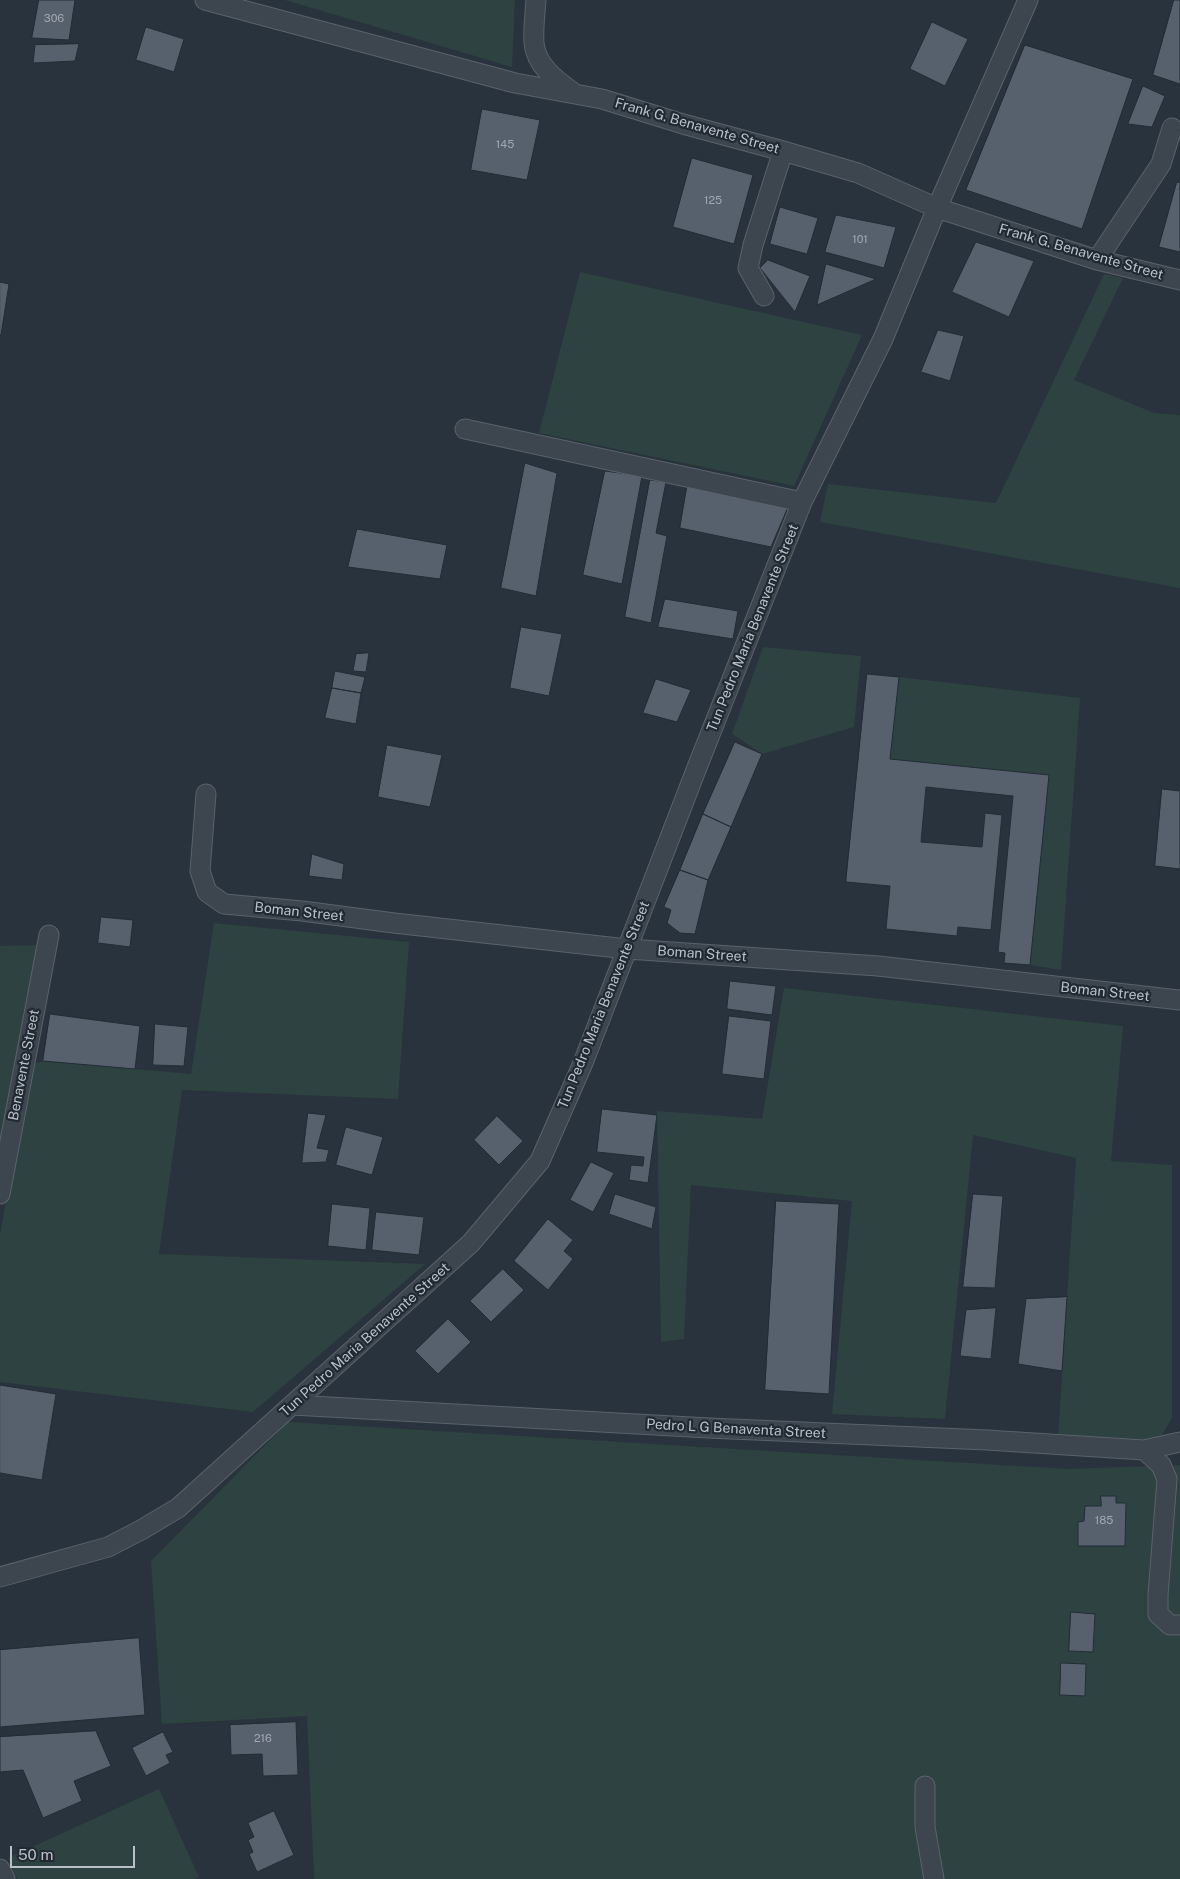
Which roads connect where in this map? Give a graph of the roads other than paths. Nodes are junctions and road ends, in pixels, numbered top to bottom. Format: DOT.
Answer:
graph roads {
  1 [pos="205,0"];
  2 [pos="536,0"];
  3 [pos="1028,0"];
  4 [pos="577,95"];
  5 [pos="1172,128"];
  6 [pos="783,151"];
  7 [pos="937,208"];
  8 [pos="1097,260"];
  9 [pos="1180,280"];
  10 [pos="764,296"];
  11 [pos="465,429"];
  12 [pos="802,502"];
  13 [pos="206,794"];
  14 [pos="48,935"];
  15 [pos="627,949"];
  16 [pos="1180,1000"];
  17 [pos="0,1194"];
  18 [pos="292,1405"];
  19 [pos="1180,1442"];
  20 [pos="1144,1450"];
  21 [pos="0,1577"];
  22 [pos="1180,1625"];
  23 [pos="925,1786"];
  24 [pos="0,1869"];
  25 [pos="5,1879"];
  26 [pos="934,1879"];
  1 -- 4 [label="street, Frank G. Benavente Street"];
  2 -- 4 [label="street"];
  3 -- 7 [label="street, Tun Pedro Maria Benavente Street"];
  4 -- 6 [label="street, Frank G. Benavente Street"];
  5 -- 8 [label="street"];
  6 -- 7 [label="street, Frank G. Benavente Street"];
  6 -- 10 [label="street"];
  7 -- 8 [label="street, Frank G. Benavente Street"];
  7 -- 12 [label="street, Tun Pedro Maria Benavente Street"];
  8 -- 9 [label="street, Frank G. Benavente Street"];
  11 -- 12 [label="street"];
  12 -- 15 [label="street, Tun Pedro Maria Benavente Street"];
  13 -- 15 [label="street, Boman Street"];
  14 -- 17 [label="street, Benavente Street"];
  15 -- 16 [label="street, Boman Street"];
  15 -- 18 [label="street, Tun Pedro Maria Benavente Street"];
  18 -- 20 [label="street, Pedro L G Benaventa Street"];
  18 -- 21 [label="street, Tun Pedro Maria Benavente Street"];
  19 -- 20 [label="street, Pedro L G Benaventa Street"];
  20 -- 22 [label="street"];
  23 -- 26 [label="street"];
  24 -- 25 [label="street"];
}
